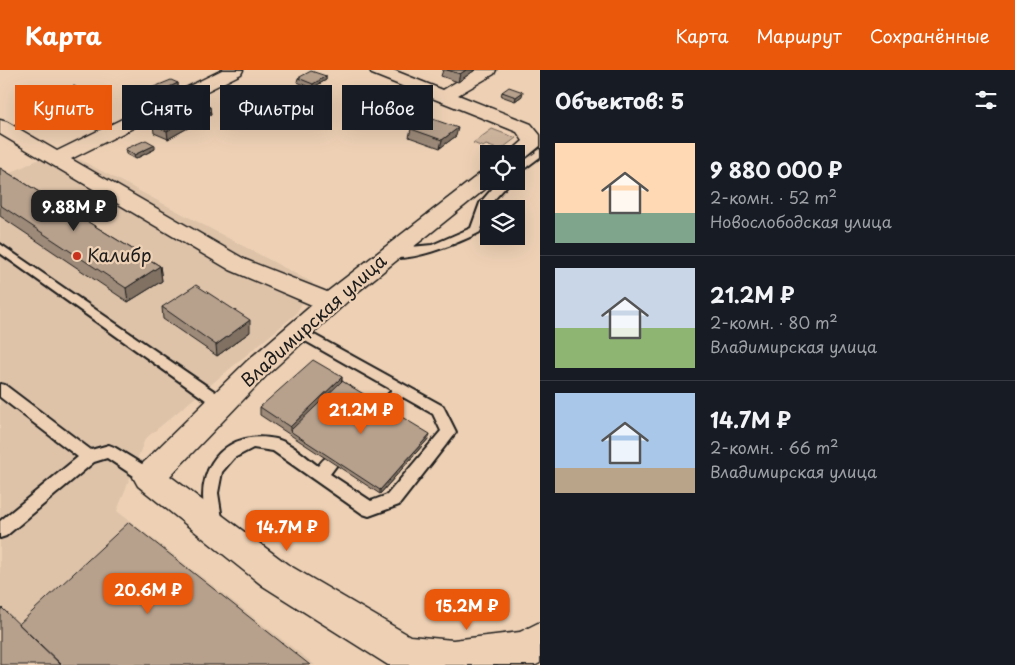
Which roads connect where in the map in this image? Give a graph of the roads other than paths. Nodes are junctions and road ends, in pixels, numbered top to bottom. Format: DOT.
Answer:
graph roads {
  1 [pos="236,70"];
  2 [pos="378,70"];
  3 [pos="488,70"];
  4 [pos="443,97"];
  5 [pos="0,126"];
  6 [pos="525,150"];
  7 [pos="540,152"];
  8 [pos="56,159"];
  9 [pos="525,164"];
  10 [pos="480,183"];
  11 [pos="495,190"];
  12 [pos="0,248"];
  13 [pos="390,252"];
  14 [pos="330,303"];
  15 [pos="298,331"];
  16 [pos="0,389"];
  17 [pos="401,390"];
  18 [pos="222,404"];
  19 [pos="382,410"];
  20 [pos="89,457"];
  21 [pos="331,462"];
  22 [pos="320,474"];
  23 [pos="149,477"];
  24 [pos="216,530"];
  25 [pos="0,531"];
  26 [pos="540,640"];
  27 [pos="409,660"];
  1 -- 8 [label="street"];
  2 -- 4 [label="street"];
  3 -- 4 [label="street"];
  4 -- 6 [label="street"];
  5 -- 8 [label="street"];
  7 -- 9 [label="lane"];
  8 -- 14 [label="street"];
  10 -- 13 [label="street, Владимирская улица"];
  11 -- 13 [label="lane"];
  12 -- 18 [label="lane"];
  13 -- 14 [label="street, Владимирская улица"];
  14 -- 15 [label="street, Владимирская улица"];
  15 -- 17 [label="lane"];
  15 -- 18 [label="street, Владимирская улица"];
  16 -- 20 [label="lane"];
  17 -- 19 [label="lane"];
  17 -- 22 [label="lane"];
  18 -- 23 [label="street, Владимирская улица"];
  20 -- 23 [label="lane"];
  20 -- 25 [label="lane"];
  21 -- 22 [label="lane"];
  22 -- 24 [label="lane"];
  23 -- 24 [label="street"];
  24 -- 27 [label="street"];
  26 -- 27 [label="street"];
}
